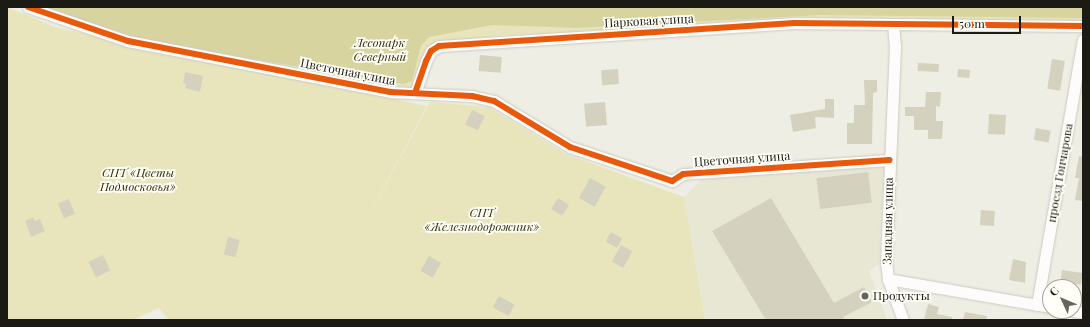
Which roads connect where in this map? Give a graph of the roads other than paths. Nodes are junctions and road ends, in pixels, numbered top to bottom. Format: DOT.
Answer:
graph roads {
  1 [pos="28,7"];
  2 [pos="893,24"];
  3 [pos="1083,26"];
  4 [pos="1083,40"];
  5 [pos="415,93"];
  6 [pos="890,160"];
  7 [pos="888,279"];
  8 [pos="1037,305"];
  9 [pos="1042,306"];
  10 [pos="903,320"];
  1 -- 5 [label="street, Цветочная улица"];
  2 -- 3 [label="street, Парковая улица"];
  2 -- 5 [label="street, Парковая улица"];
  2 -- 6 [label="street, Западная улица"];
  4 -- 8 [label="street, проезд Гончарова"];
  5 -- 6 [label="street, Цветочная улица"];
  6 -- 7 [label="street, Западная улица"];
  7 -- 8 [label="street"];
  7 -- 10 [label="street, Западная улица"];
  8 -- 9 [label="street"];
}
